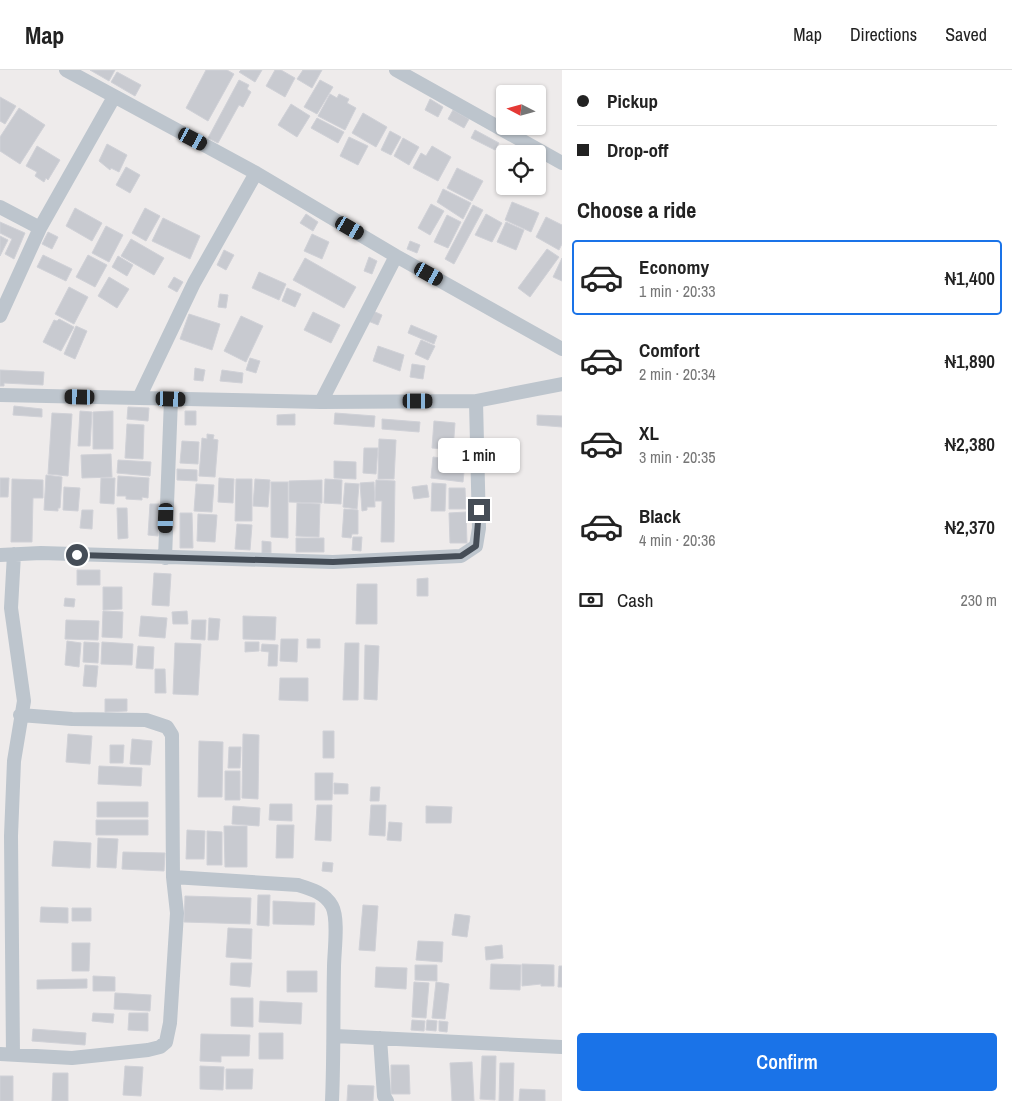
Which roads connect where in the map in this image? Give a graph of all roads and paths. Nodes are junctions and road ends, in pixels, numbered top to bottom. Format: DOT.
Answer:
graph roads {
  1 [pos="66,70"];
  2 [pos="396,70"];
  3 [pos="114,97"];
  4 [pos="562,163"];
  5 [pos="256,173"];
  6 [pos="0,207"];
  7 [pos="40,228"];
  8 [pos="396,256"];
  9 [pos="0,316"];
  10 [pos="562,349"];
  11 [pos="562,384"];
  12 [pos="0,395"];
  13 [pos="139,398"];
  14 [pos="171,399"];
  15 [pos="476,401"];
  16 [pos="321,402"];
  17 [pos="14,554"];
  18 [pos="0,555"];
  19 [pos="165,558"];
  20 [pos="20,715"];
  21 [pos="173,877"];
  22 [pos="5,888"];
  23 [pos="335,1036"];
  24 [pos="380,1038"];
  25 [pos="562,1047"];
  26 [pos="6,1055"];
  27 [pos="332,1101"];
  28 [pos="387,1101"];
  1 -- 3 [label="street"];
  2 -- 4 [label="street"];
  3 -- 5 [label="street"];
  3 -- 7 [label="street"];
  5 -- 8 [label="street"];
  5 -- 13 [label="street"];
  6 -- 7 [label="street"];
  7 -- 9 [label="street"];
  8 -- 10 [label="street"];
  8 -- 16 [label="street"];
  11 -- 15 [label="street"];
  12 -- 13 [label="street"];
  13 -- 14 [label="street"];
  14 -- 16 [label="street"];
  14 -- 19 [label="street"];
  15 -- 16 [label="street"];
  15 -- 19 [label="street"];
  17 -- 18 [label="street"];
  17 -- 19 [label="street"];
  17 -- 20 [label="street"];
  20 -- 21 [label="street"];
  20 -- 22 [label="street"];
  21 -- 23 [label="street"];
  21 -- 26 [label="street"];
  22 -- 26 [label="street"];
  23 -- 24 [label="street"];
  23 -- 27 [label="street"];
  24 -- 25 [label="street"];
  24 -- 28 [label="street"];
}
